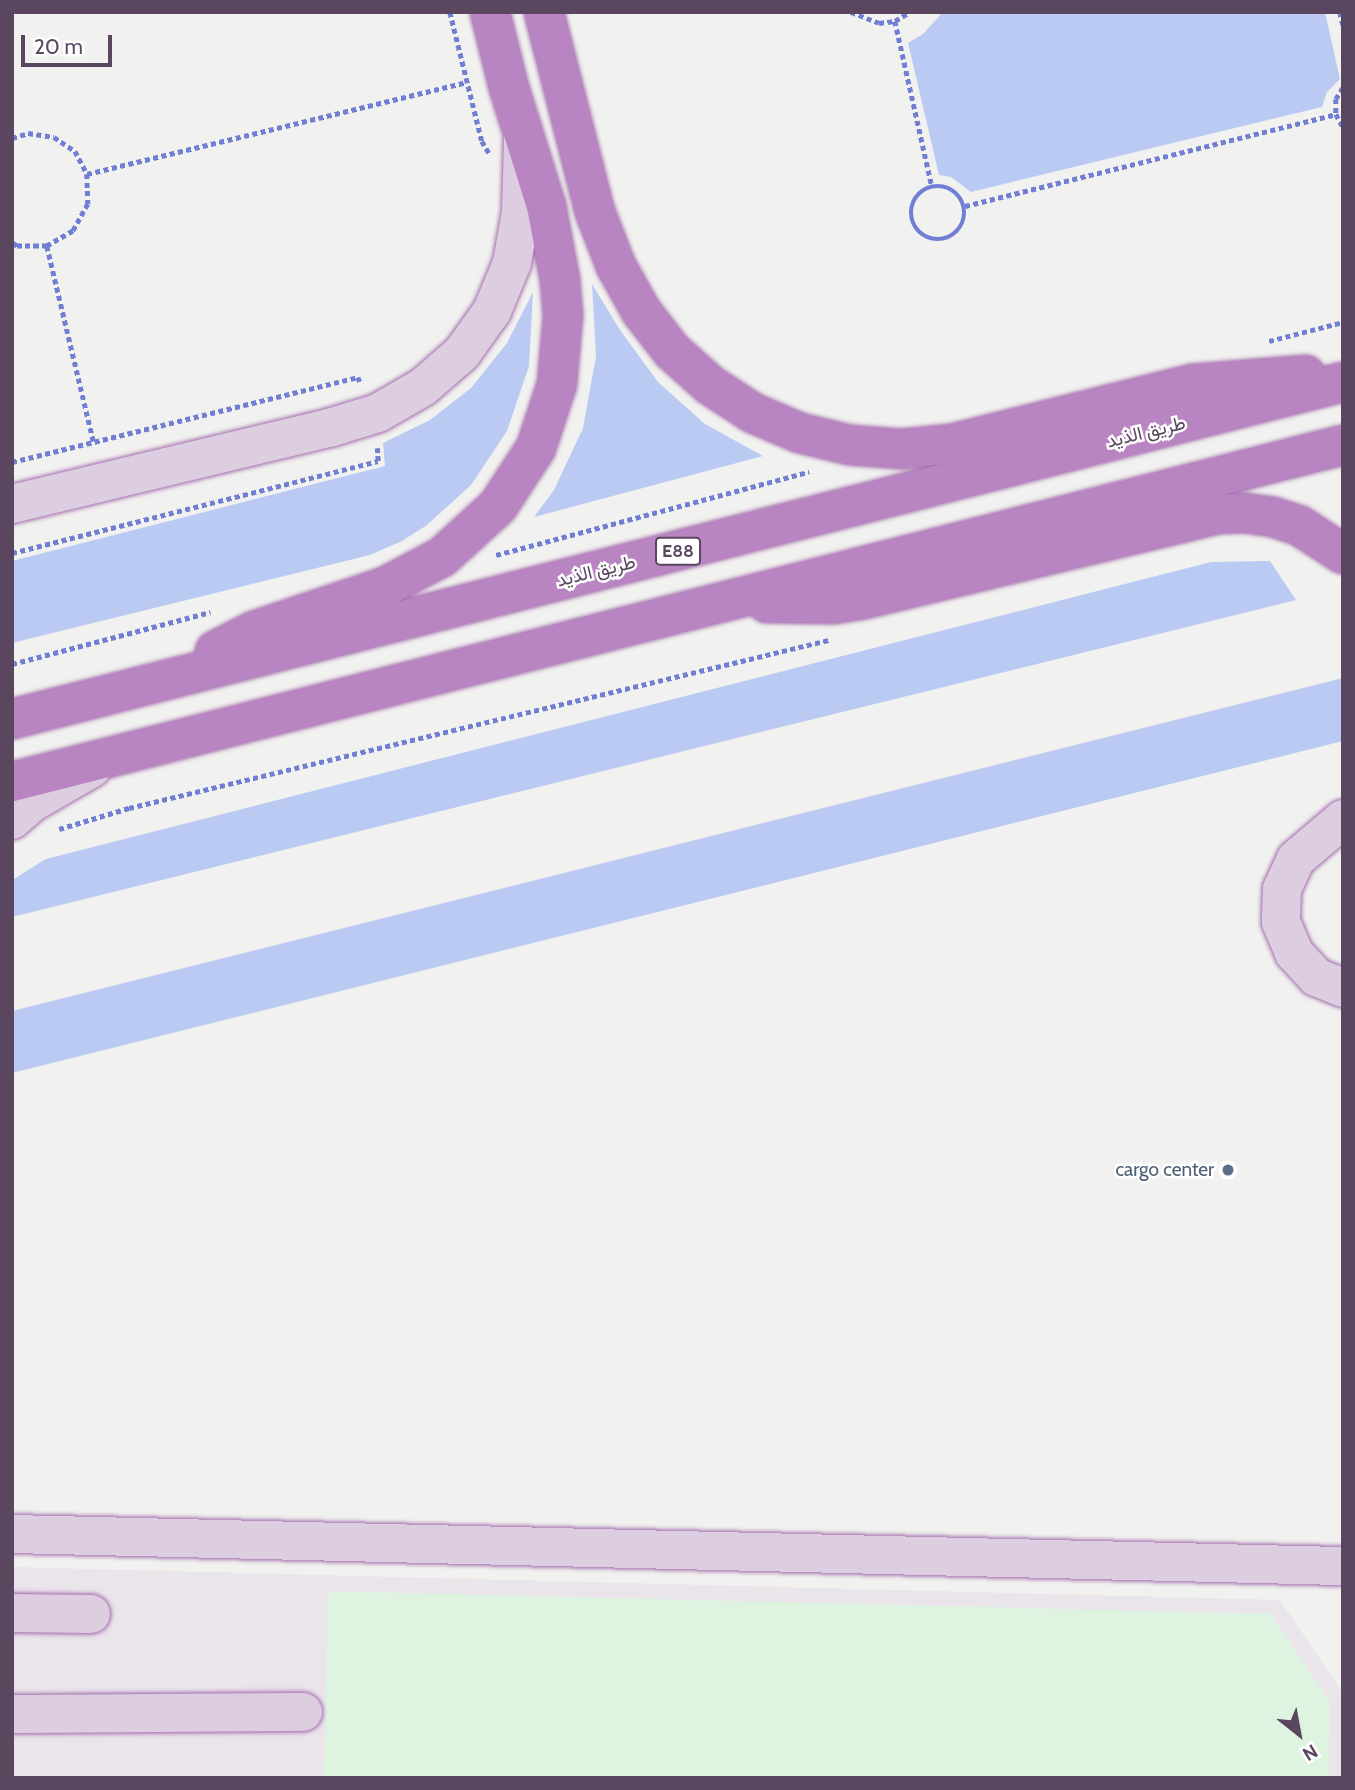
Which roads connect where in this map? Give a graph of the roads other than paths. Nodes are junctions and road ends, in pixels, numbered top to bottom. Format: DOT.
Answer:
graph roads {
  1 [pos="490,12"];
  2 [pos="544,12"];
  3 [pos="524,135"];
  4 [pos="1343,380"];
  5 [pos="1343,445"];
  6 [pos="12,504"];
  7 [pos="1343,554"];
  8 [pos="738,598"];
  9 [pos="172,679"];
  10 [pos="12,701"];
  11 [pos="54,709"];
  12 [pos="12,719"];
  13 [pos="132,751"];
  14 [pos="12,782"];
  15 [pos="1343,819"];
  16 [pos="12,820"];
  17 [pos="1343,988"];
  18 [pos="12,1534"];
  19 [pos="1343,1566"];
  20 [pos="12,1613"];
  21 [pos="91,1614"];
  22 [pos="303,1712"];
  23 [pos="12,1714"];
  1 -- 3 [label="highway"];
  2 -- 4 [label="highway"];
  3 -- 6 [label="street"];
  3 -- 9 [label="highway"];
  4 -- 9 [label="highway, طريق الذيد / E88"];
  5 -- 8 [label="highway"];
  7 -- 8 [label="highway"];
  8 -- 13 [label="highway"];
  9 -- 11 [label="highway, طريق الذيد / E88"];
  10 -- 11 [label="street"];
  11 -- 12 [label="highway, طريق الذيد / E88"];
  13 -- 14 [label="highway"];
  13 -- 16 [label="street"];
  15 -- 17 [label="street"];
  18 -- 19 [label="street"];
  20 -- 21 [label="street"];
  22 -- 23 [label="street"];
}
